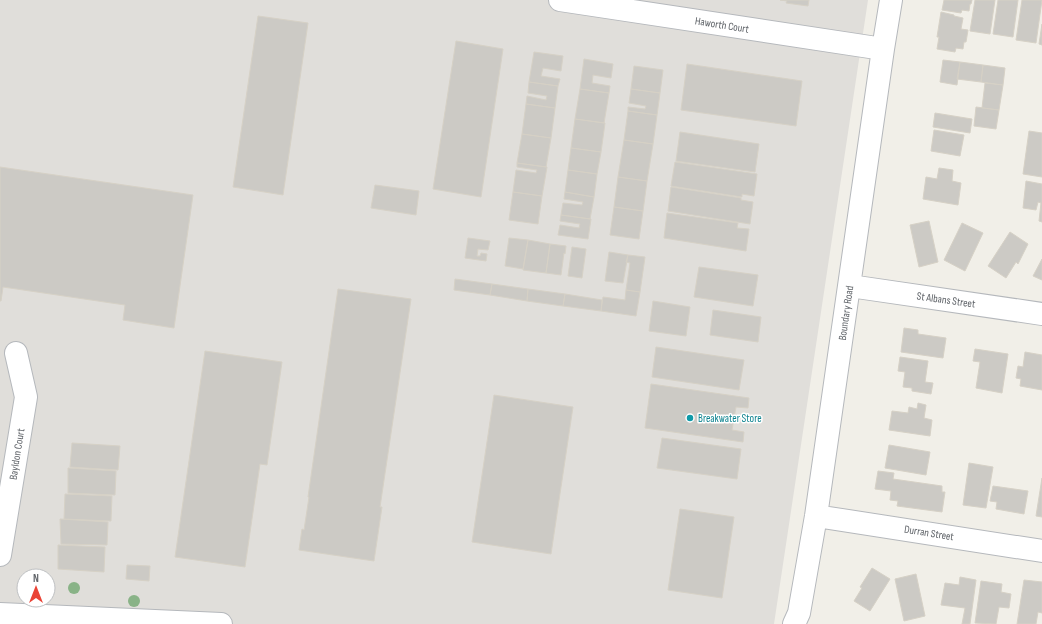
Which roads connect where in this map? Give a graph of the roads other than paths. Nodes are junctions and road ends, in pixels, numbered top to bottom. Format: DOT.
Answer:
graph roads {
  1 [pos="560,0"];
  2 [pos="891,0"];
  3 [pos="883,49"];
  4 [pos="850,286"];
  5 [pos="1042,314"];
  6 [pos="16,353"];
  7 [pos="816,516"];
  8 [pos="1042,551"];
  9 [pos="0,555"];
  10 [pos="0,614"];
  11 [pos="221,624"];
  12 [pos="794,624"];
  1 -- 3 [label="street, Haworth Court"];
  2 -- 3 [label="street, Boundary Road"];
  3 -- 4 [label="street, Boundary Road"];
  4 -- 5 [label="street, St Albans Street"];
  4 -- 7 [label="street, Boundary Road"];
  6 -- 9 [label="street, Bayldon Court"];
  7 -- 8 [label="street, Durran Street"];
  7 -- 12 [label="street, Boundary Road"];
  10 -- 11 [label="street"];
}
